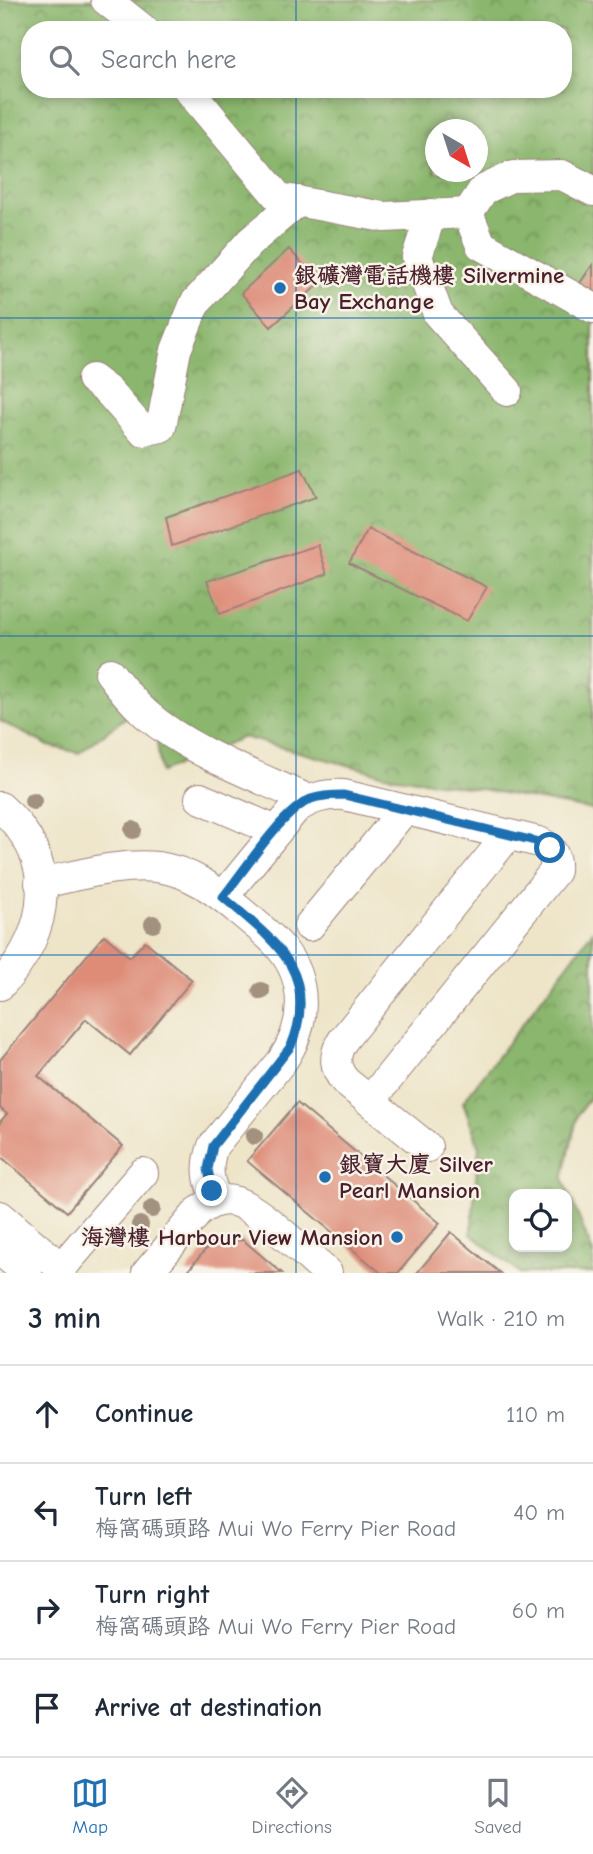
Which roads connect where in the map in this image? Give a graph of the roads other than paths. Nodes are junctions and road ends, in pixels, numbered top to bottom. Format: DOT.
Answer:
graph roads {
  1 [pos="106,0"];
  2 [pos="133,21"];
  3 [pos="196,98"];
  4 [pos="593,191"];
  5 [pos="299,201"];
  6 [pos="468,213"];
  7 [pos="431,214"];
  8 [pos="593,308"];
  9 [pos="92,379"];
  10 [pos="507,391"];
  11 [pos="110,673"];
  12 [pos="200,798"];
  13 [pos="309,800"];
  14 [pos="0,807"];
  15 [pos="404,810"];
  16 [pos="276,831"];
  17 [pos="509,835"];
  18 [pos="40,883"];
  19 [pos="223,897"];
  20 [pos="309,926"];
  21 [pos="0,985"];
  22 [pos="370,1101"];
  23 [pos="427,1147"];
  24 [pos="143,1173"];
  25 [pos="218,1201"];
  26 [pos="0,1216"];
  27 [pos="0,1250"];
  28 [pos="27,1273"];
  29 [pos="147,1273"];
  30 [pos="327,1273"];
  1 -- 2 [label="street"];
  3 -- 5 [label="street"];
  4 -- 6 [label="street"];
  5 -- 7 [label="street"];
  5 -- 9 [label="street"];
  6 -- 7 [label="street"];
  6 -- 8 [label="street"];
  7 -- 10 [label="street"];
  11 -- 13 [label="street"];
  12 -- 16 [label="street"];
  13 -- 15 [label="street"];
  13 -- 16 [label="street"];
  14 -- 18 [label="street"];
  15 -- 17 [label="street"];
  15 -- 20 [label="street"];
  16 -- 19 [label="street"];
  17 -- 22 [label="street"];
  17 -- 22 [label="street"];
  18 -- 19 [label="street"];
  18 -- 21 [label="street"];
  19 -- 25 [label="street"];
  22 -- 23 [label="street"];
  24 -- 26 [label="street"];
  25 -- 29 [label="street"];
  25 -- 30 [label="street"];
  27 -- 28 [label="street"];
}
